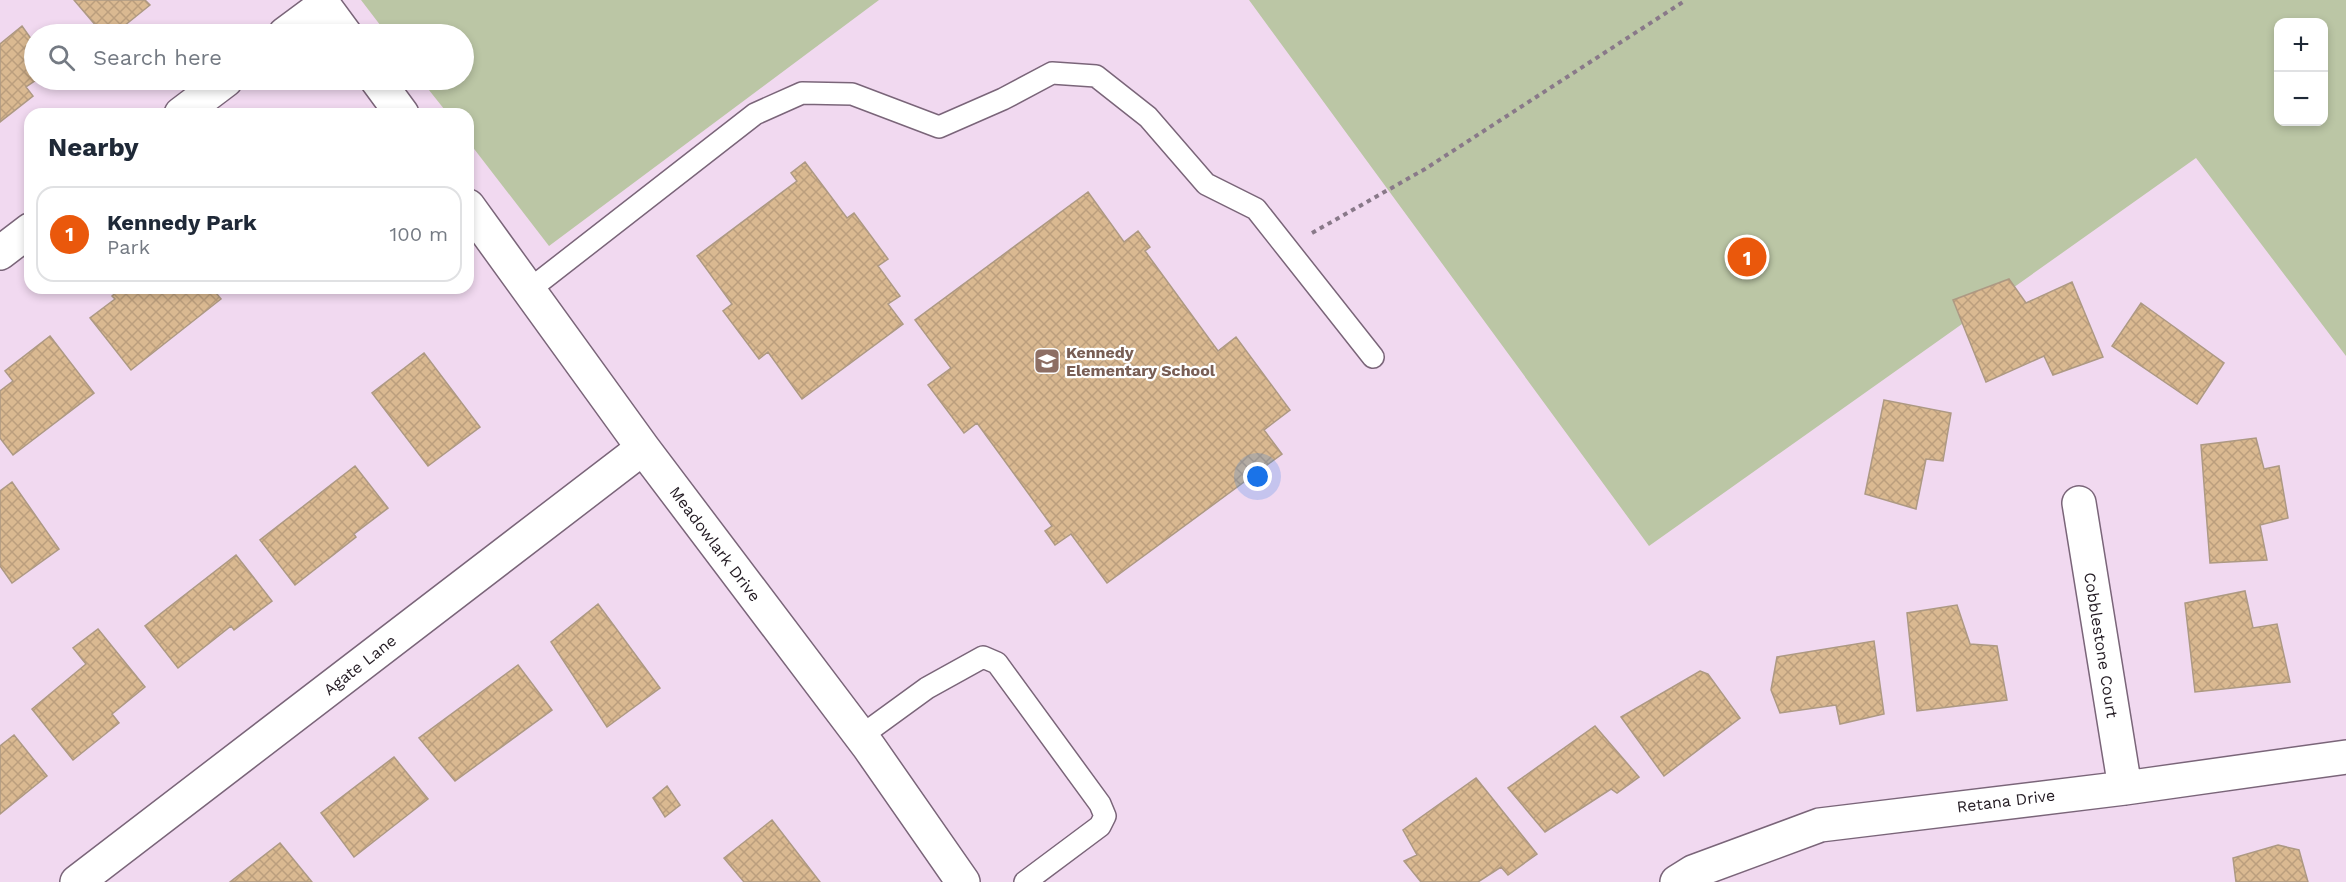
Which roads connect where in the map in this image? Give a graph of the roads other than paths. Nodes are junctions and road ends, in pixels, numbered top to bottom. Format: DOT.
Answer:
graph roads {
  1 [pos="322,2"];
  2 [pos="297,24"];
  3 [pos="338,24"];
  4 [pos="213,90"];
  5 [pos="384,90"];
  6 [pos="189,108"];
  7 [pos="398,108"];
  8 [pos="474,214"];
  9 [pos="24,235"];
  10 [pos="0,253"];
  11 [pos="529,290"];
  12 [pos="1373,357"];
  13 [pos="643,448"];
  14 [pos="2079,503"];
  15 [pos="861,736"];
  16 [pos="2346,757"];
  17 [pos="2124,788"];
  18 [pos="77,882"];
  19 [pos="963,882"];
  20 [pos="1025,882"];
  21 [pos="1677,882"];
  1 -- 2 [label="street"];
  1 -- 3 [label="street"];
  4 -- 6 [label="street"];
  5 -- 7 [label="street"];
  8 -- 11 [label="street, Meadowlark Drive"];
  9 -- 10 [label="street"];
  11 -- 12 [label="lane"];
  11 -- 13 [label="street, Meadowlark Drive"];
  13 -- 15 [label="street, Meadowlark Drive"];
  13 -- 18 [label="street, Agate Lane"];
  14 -- 17 [label="street, Cobblestone Court"];
  15 -- 19 [label="street, Meadowlark Drive"];
  15 -- 20 [label="lane"];
  16 -- 17 [label="street, Retana Drive"];
  17 -- 21 [label="street, Retana Drive"];
}
